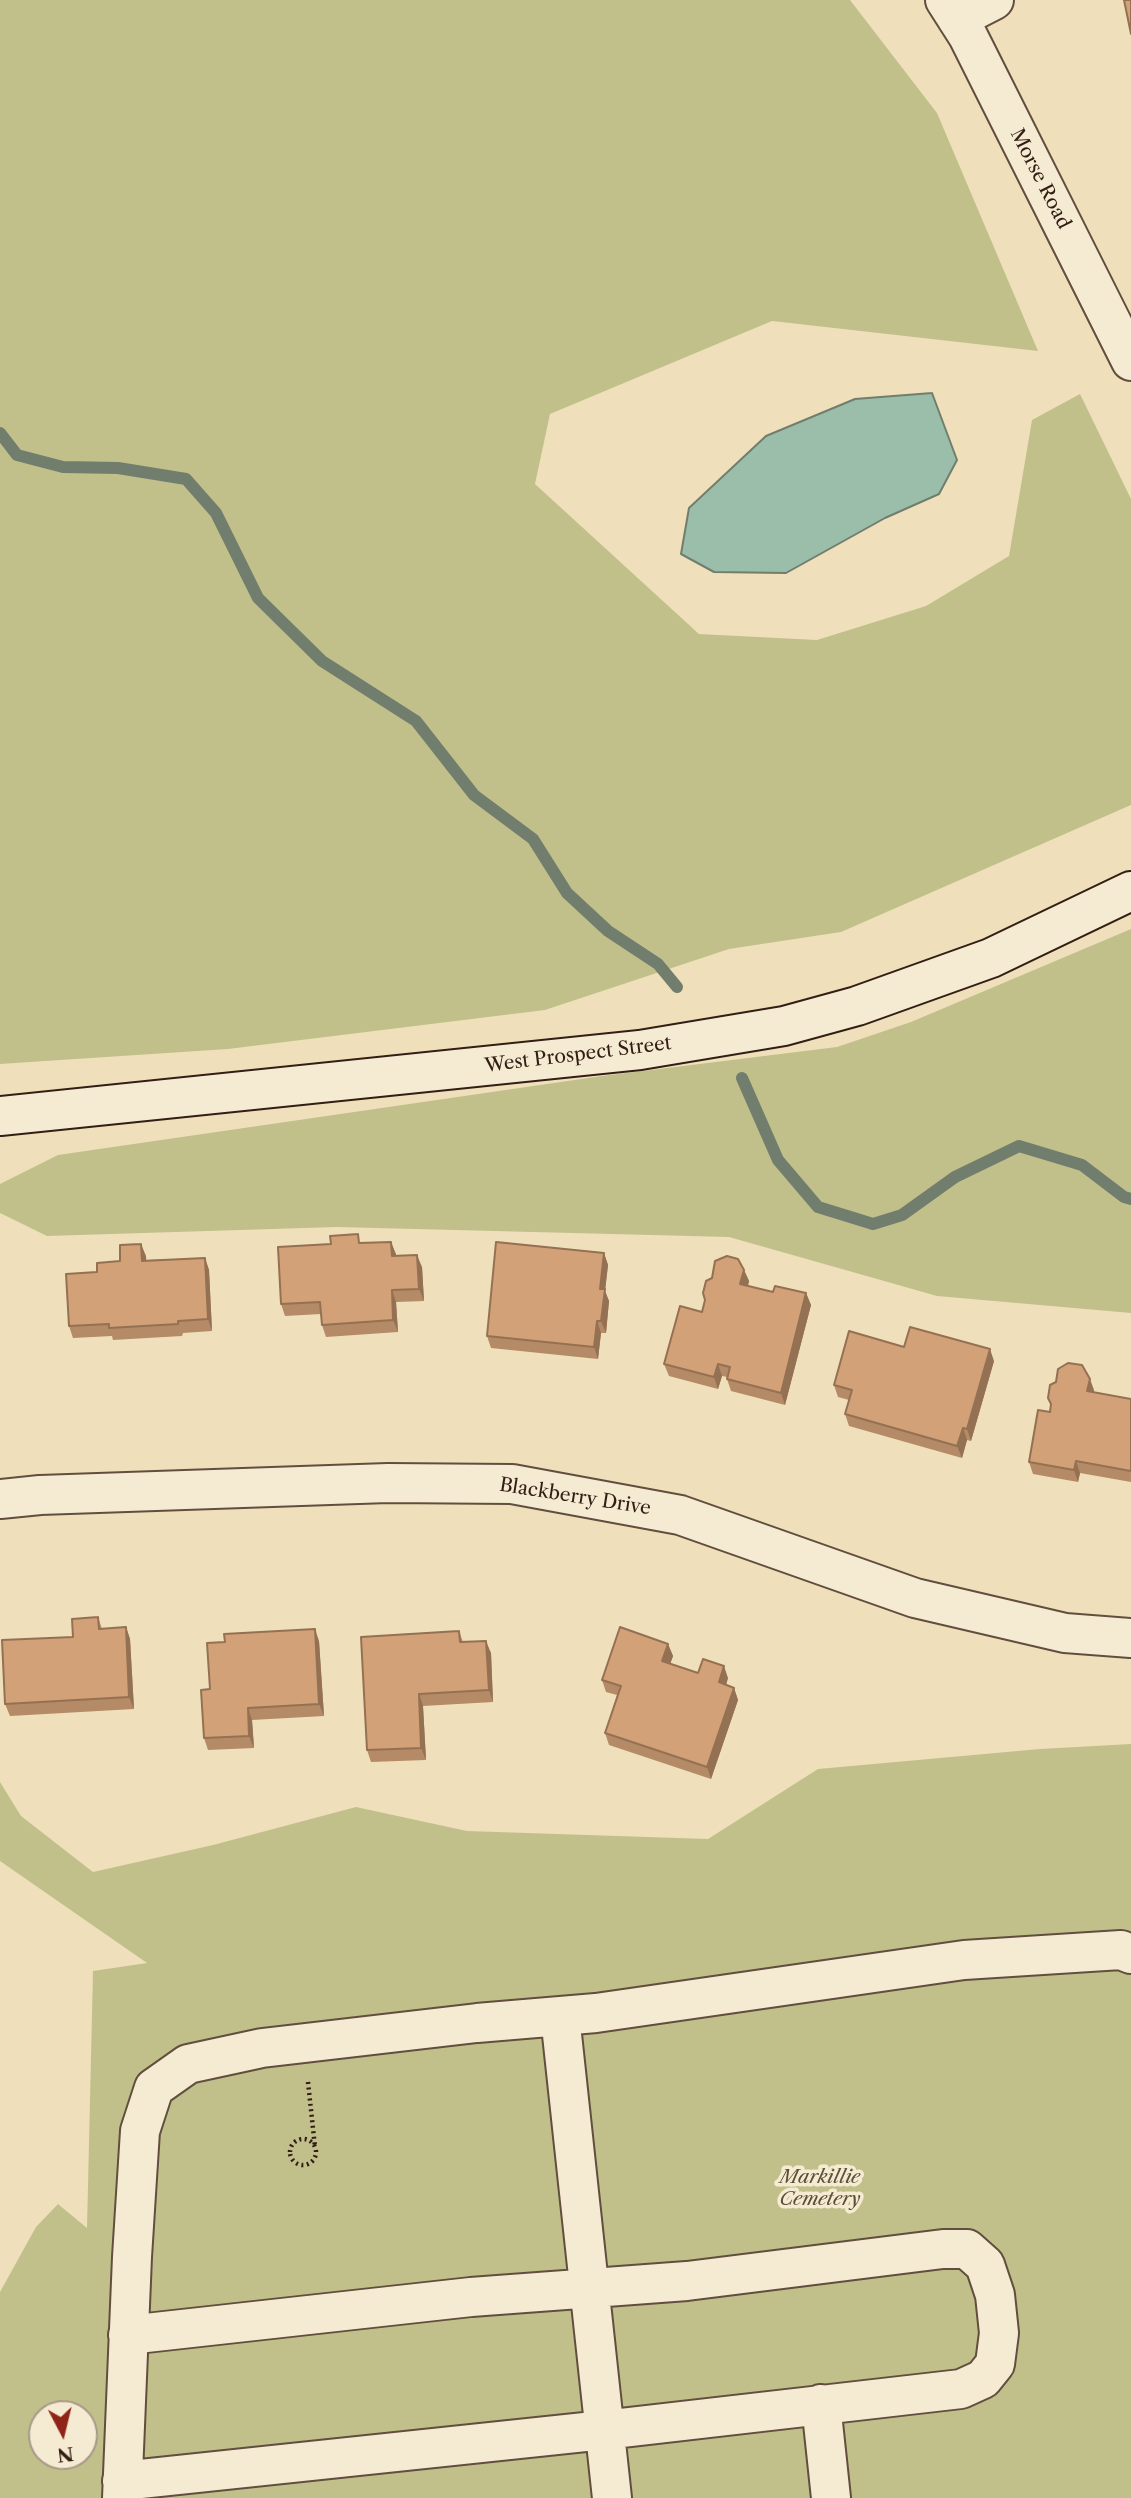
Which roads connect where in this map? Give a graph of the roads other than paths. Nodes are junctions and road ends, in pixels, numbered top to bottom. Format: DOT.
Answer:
graph roads {
  1 [pos="994,0"];
  2 [pos="951,10"];
  3 [pos="1131,360"];
  4 [pos="1131,891"];
  5 [pos="0,1116"];
  6 [pos="0,1499"];
  7 [pos="1131,1638"];
  8 [pos="1131,1954"];
  9 [pos="560,2016"];
  10 [pos="589,2290"];
  11 [pos="128,2335"];
  12 [pos="821,2404"];
  13 [pos="604,2430"];
  14 [pos="122,2489"];
  15 [pos="612,2498"];
  16 [pos="831,2498"];
  1 -- 2 [label="street"];
  2 -- 3 [label="street, Morse Road"];
  4 -- 5 [label="street, West Prospect Street"];
  6 -- 7 [label="street, Blackberry Drive"];
  8 -- 9 [label="street"];
  9 -- 10 [label="street"];
  9 -- 11 [label="street"];
  10 -- 11 [label="street"];
  10 -- 12 [label="street"];
  10 -- 13 [label="street"];
  11 -- 14 [label="street"];
  12 -- 13 [label="street"];
  12 -- 16 [label="street"];
  13 -- 14 [label="street"];
  13 -- 15 [label="street"];
}
